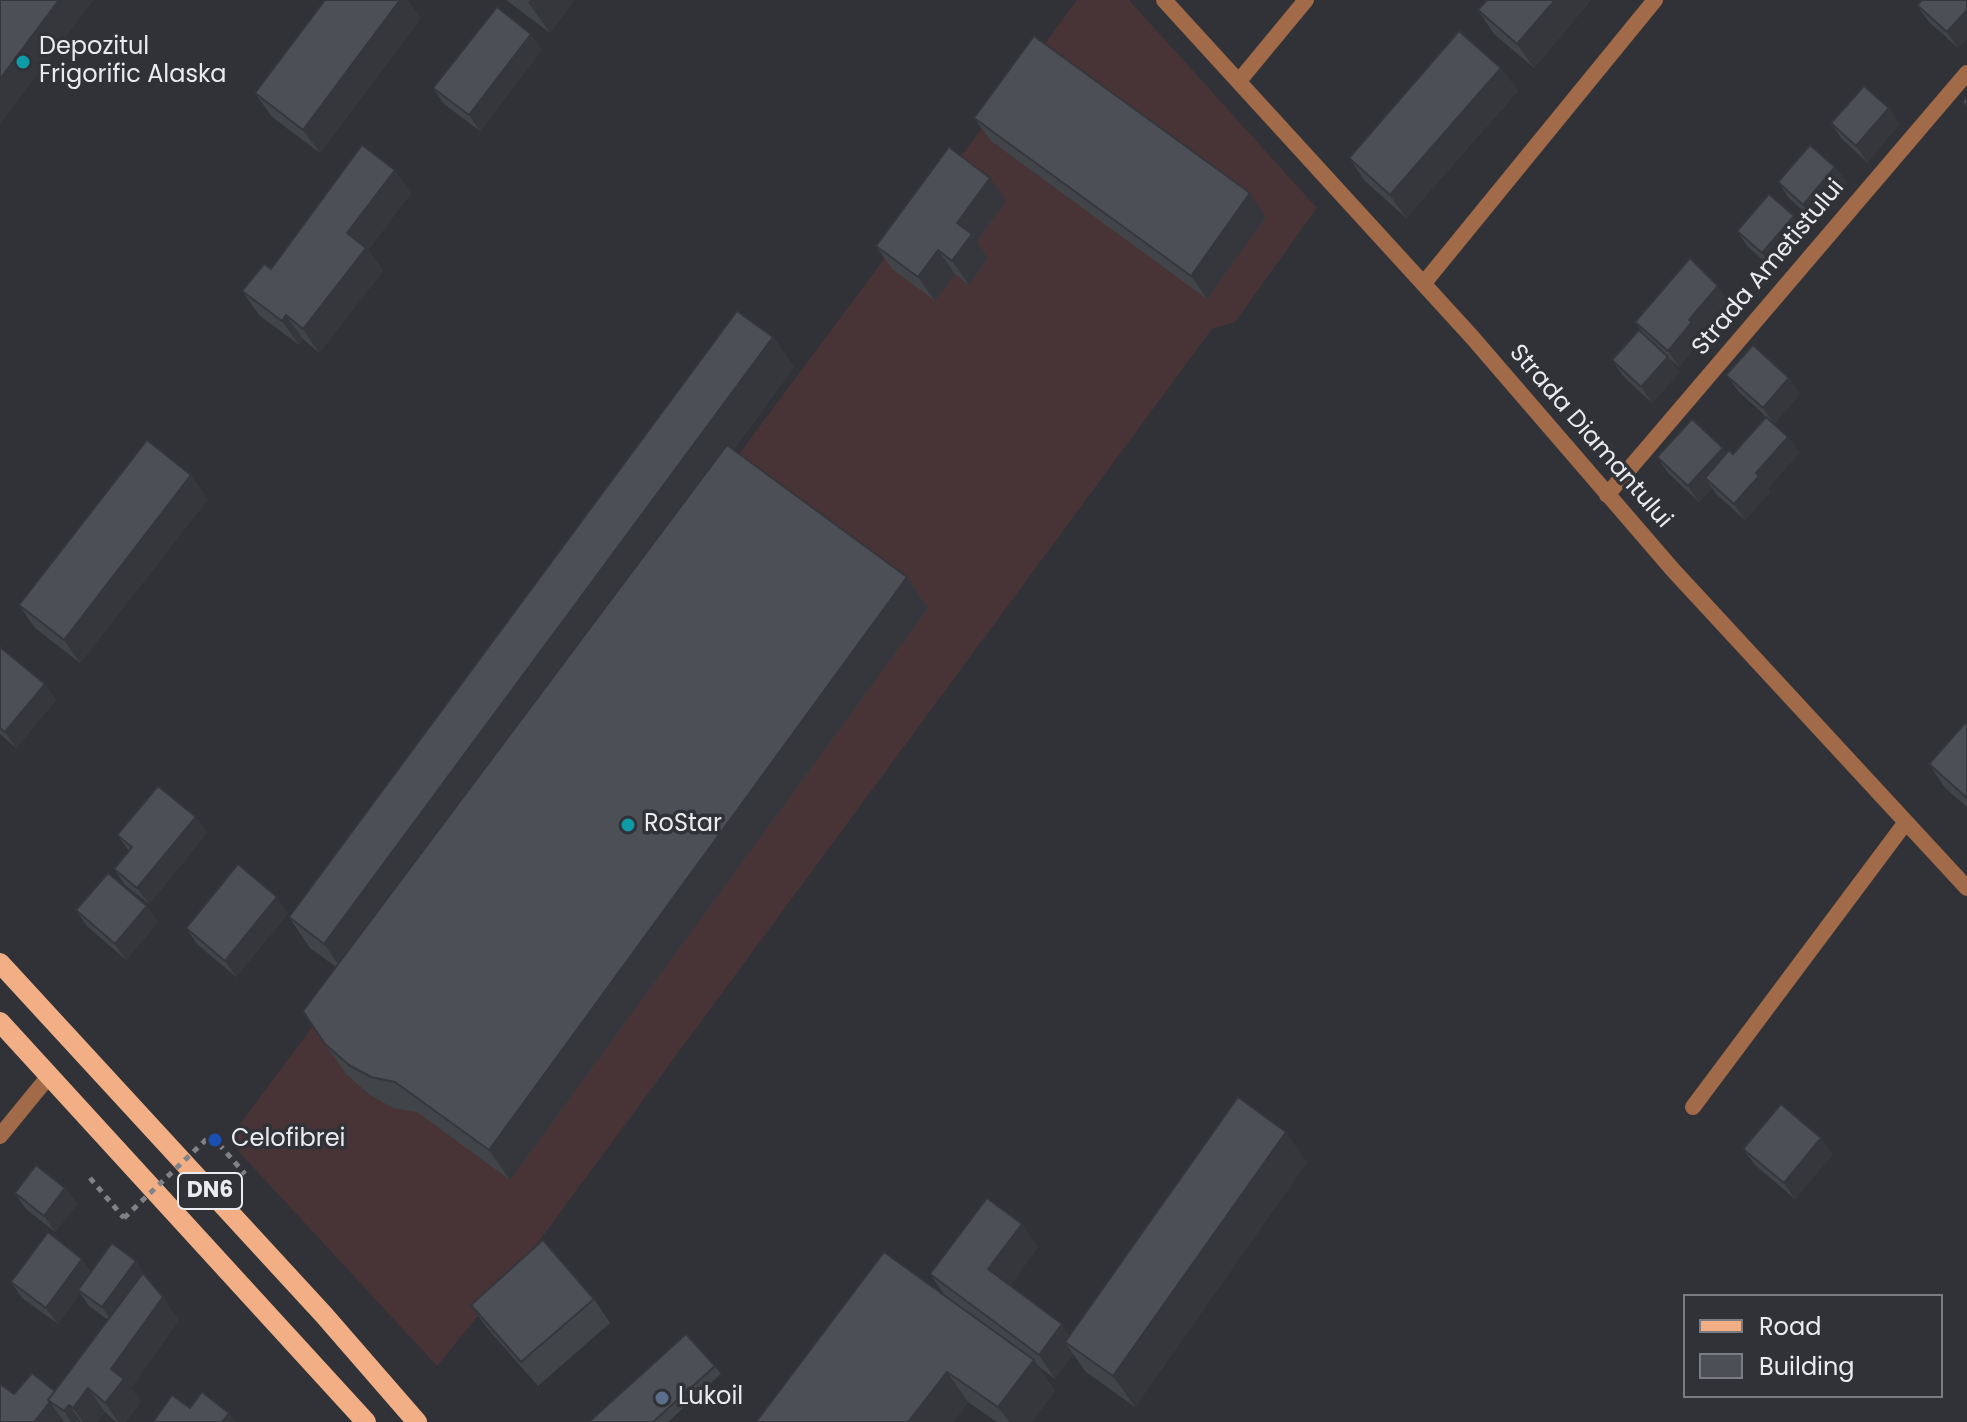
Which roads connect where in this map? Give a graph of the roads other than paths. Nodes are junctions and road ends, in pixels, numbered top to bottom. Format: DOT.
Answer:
graph roads {
  1 [pos="1164,0"];
  2 [pos="1306,0"];
  3 [pos="1655,0"];
  4 [pos="1967,73"];
  5 [pos="1239,81"];
  6 [pos="1424,283"];
  7 [pos="1607,495"];
  8 [pos="1906,822"];
  9 [pos="1967,888"];
  10 [pos="0,963"];
  11 [pos="0,1022"];
  12 [pos="49,1076"];
  13 [pos="1693,1107"];
  14 [pos="0,1136"];
  15 [pos="366,1422"];
  16 [pos="417,1422"];
  1 -- 5 [label="street, Strada Diamantului"];
  2 -- 5 [label="street"];
  3 -- 6 [label="street"];
  4 -- 7 [label="street, Strada Ametistului"];
  5 -- 6 [label="street, Strada Diamantului"];
  6 -- 7 [label="street, Strada Diamantului"];
  7 -- 8 [label="street, Strada Diamantului"];
  8 -- 9 [label="street, Strada Diamantului"];
  8 -- 13 [label="street"];
  10 -- 16 [label="main road, DN6"];
  11 -- 12 [label="main road, DN6"];
  12 -- 14 [label="street"];
  12 -- 15 [label="main road, DN6"];
}
